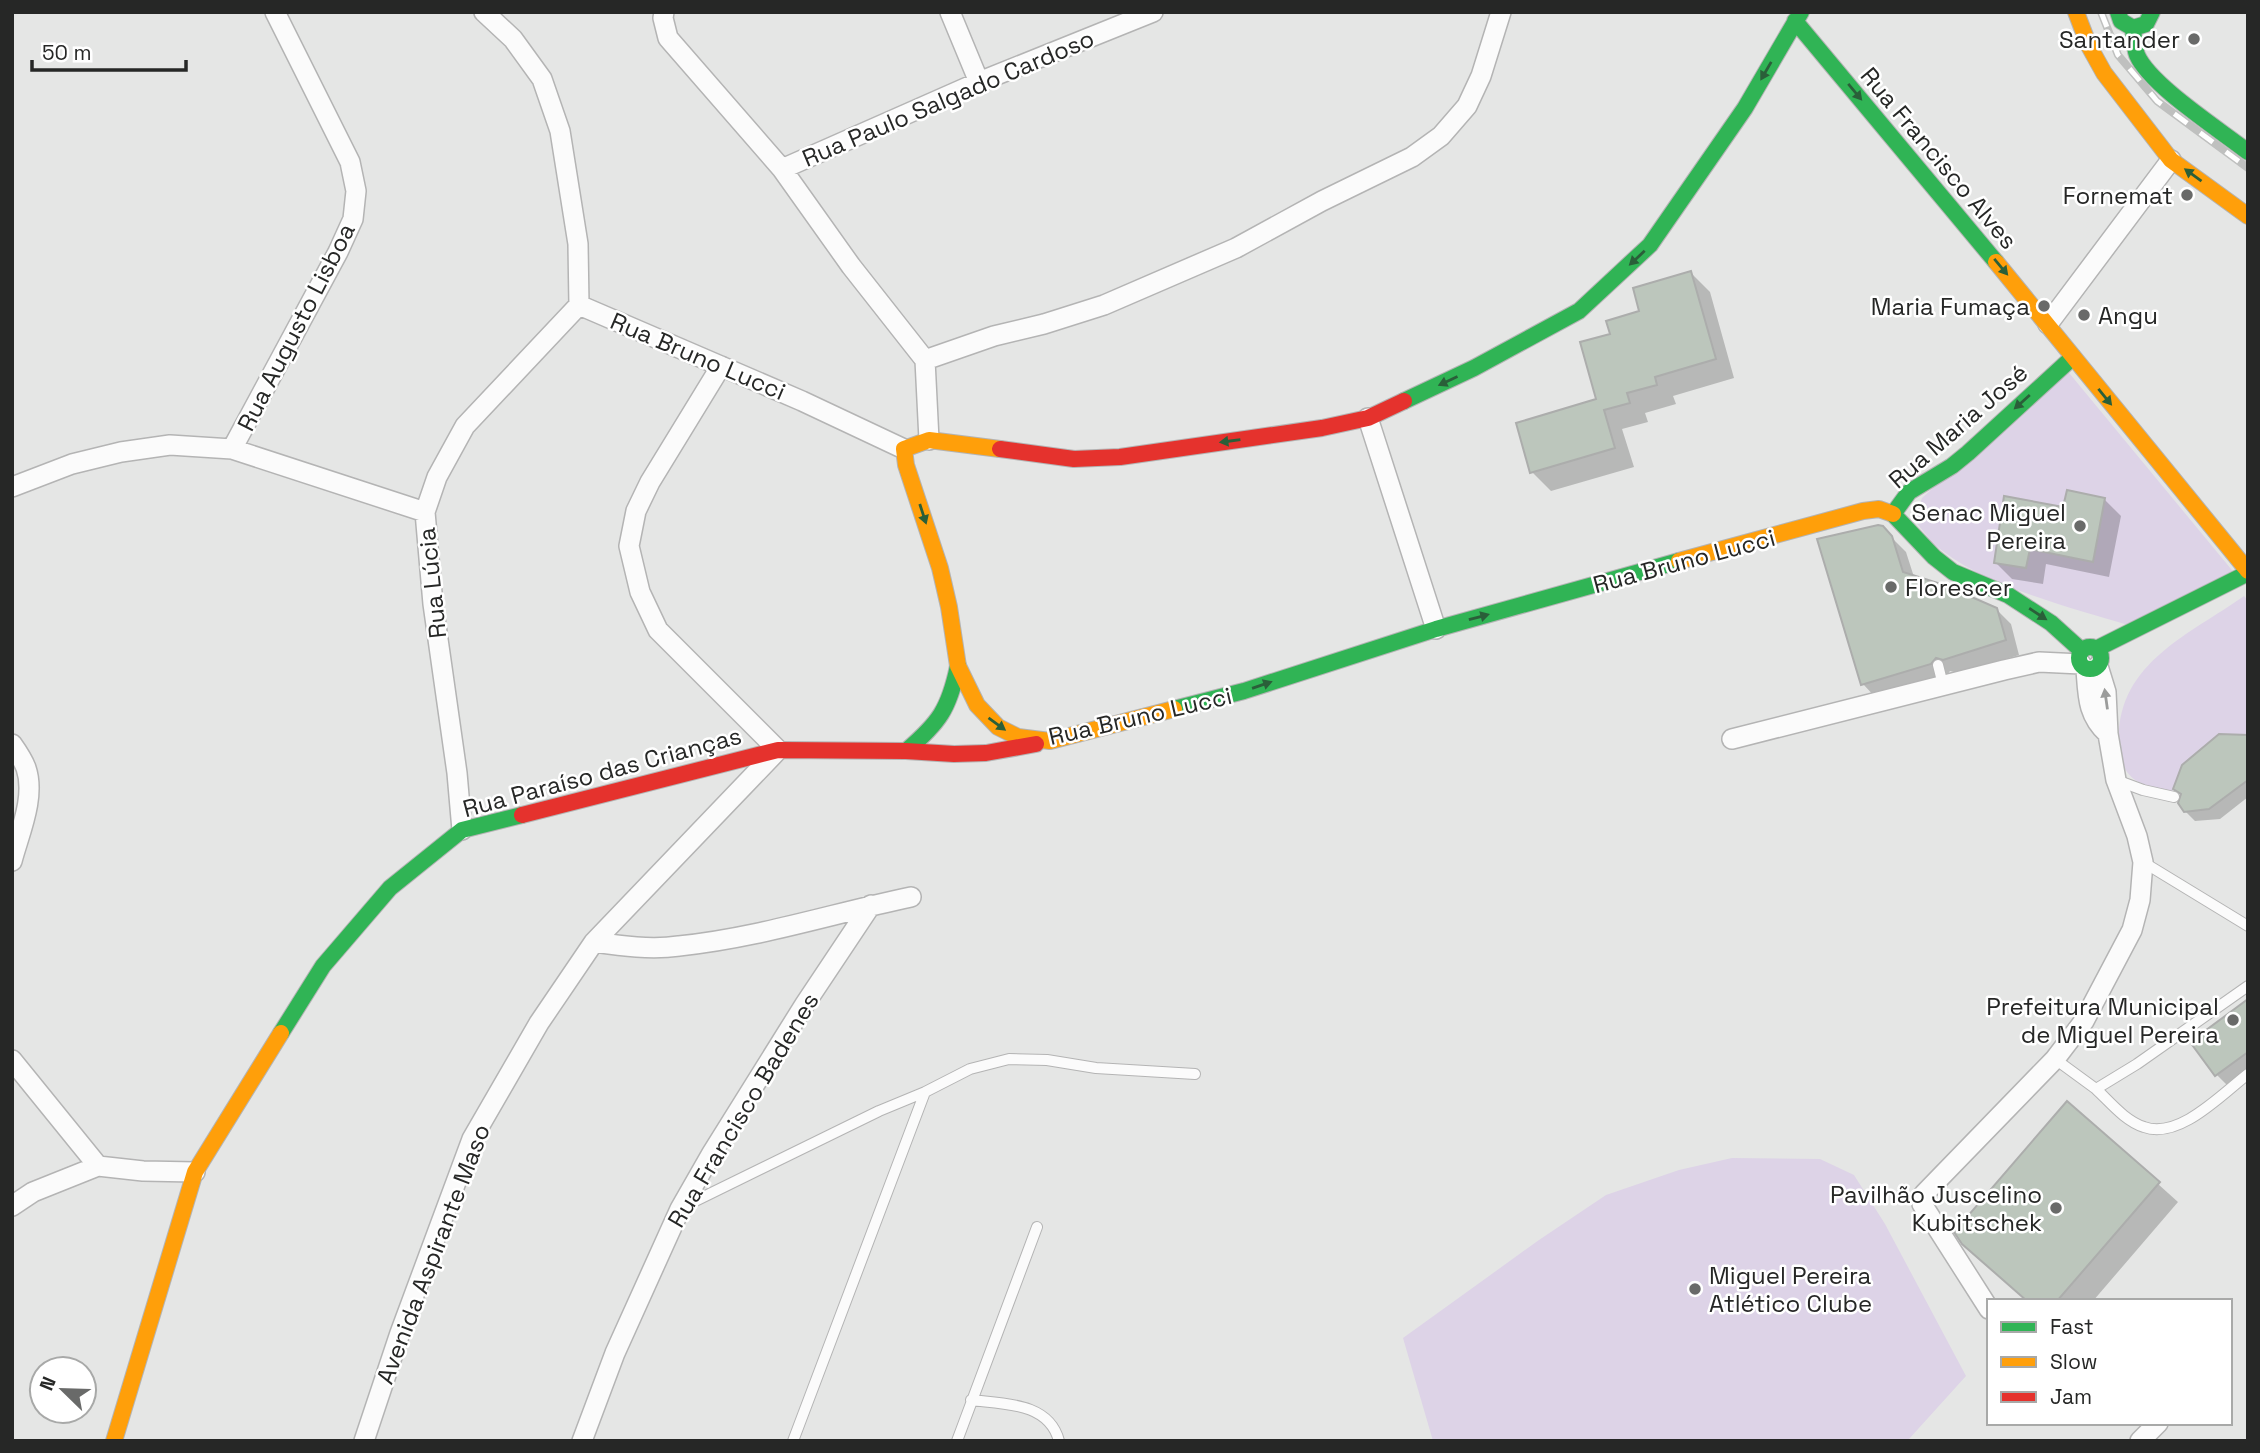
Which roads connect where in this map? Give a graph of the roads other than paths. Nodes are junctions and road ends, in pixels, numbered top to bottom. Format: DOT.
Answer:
graph roads {
  1 [pos="275,12"];
  2 [pos="484,12"];
  3 [pos="664,12"];
  4 [pos="950,12"];
  5 [pos="1153,12"];
  6 [pos="1501,12"];
  7 [pos="2076,12"];
  8 [pos="2118,12"];
  9 [pos="2152,12"];
  10 [pos="1798,17"];
  11 [pos="2133,28"];
  12 [pos="979,82"];
  13 [pos="2153,107"];
  14 [pos="2248,152"];
  15 [pos="2171,160"];
  16 [pos="782,169"];
  17 [pos="2248,216"];
  18 [pos="579,305"];
  19 [pos="2048,324"];
  20 [pos="2073,357"];
  21 [pos="925,360"];
  22 [pos="722,366"];
  23 [pos="1368,418"];
  24 [pos="929,440"];
  25 [pos="232,449"];
  26 [pos="904,449"];
  27 [pos="12,487"];
  28 [pos="425,512"];
  29 [pos="1893,514"];
  30 [pos="2248,572"];
  31 [pos="2248,583"];
  32 [pos="1436,629"];
  33 [pos="2091,660"];
  34 [pos="1938,665"];
  35 [pos="958,666"];
  36 [pos="1943,685"];
  37 [pos="1732,739"];
  38 [pos="1050,741"];
  39 [pos="12,744"];
  40 [pos="778,750"];
  41 [pos="906,751"];
  42 [pos="2116,780"];
  43 [pos="2174,797"];
  44 [pos="462,830"];
  45 [pos="12,861"];
  46 [pos="2143,862"];
  47 [pos="911,897"];
  48 [pos="872,905"];
  49 [pos="2248,926"];
  50 [pos="594,942"];
  51 [pos="2248,986"];
  52 [pos="2055,1059"];
  53 [pos="12,1060"];
  54 [pos="1195,1074"];
  55 [pos="2248,1074"];
  56 [pos="2096,1089"];
  57 [pos="925,1092"];
  58 [pos="98,1166"];
  59 [pos="195,1172"];
  60 [pos="12,1206"];
  61 [pos="680,1209"];
  62 [pos="1037,1227"];
  63 [pos="1987,1306"];
  64 [pos="971,1400"];
  65 [pos="2156,1425"];
  66 [pos="114,1441"];
  67 [pos="364,1441"];
  68 [pos="582,1441"];
  69 [pos="793,1441"];
  70 [pos="957,1441"];
  71 [pos="1059,1441"];
  72 [pos="2140,1441"];
  1 -- 25 [label="street, Rua Augusto Lisboa"];
  2 -- 18 [label="street, Rua Bruno Lucci"];
  3 -- 16 [label="street"];
  4 -- 12 [label="street"];
  5 -- 12 [label="street, Rua Paulo Salgado Cardoso"];
  6 -- 21 [label="street"];
  7 -- 13 [label="street"];
  8 -- 11 [label="street"];
  9 -- 11 [label="street"];
  10 -- 19 [label="street, Rua Francisco Alves, one-way"];
  10 -- 23 [label="street, one-way"];
  11 -- 13 [label="street"];
  12 -- 16 [label="street, Rua Paulo Salgado Cardoso"];
  13 -- 14 [label="street"];
  13 -- 15 [label="street"];
  17 -- 15 [label="street, one-way"];
  15 -- 19 [label="street"];
  16 -- 21 [label="street"];
  18 -- 22 [label="street, Rua Bruno Lucci"];
  18 -- 28 [label="street, Rua Lúcia"];
  19 -- 20 [label="street, Rua Francisco Alves"];
  20 -- 29 [label="street, Rua Maria José, one-way"];
  20 -- 30 [label="street, Rua Francisco Alves, one-way"];
  21 -- 24 [label="street"];
  22 -- 26 [label="street, Rua Bruno Lucci"];
  22 -- 40 [label="street"];
  23 -- 24 [label="street, one-way"];
  23 -- 32 [label="street"];
  24 -- 26 [label="street"];
  25 -- 27 [label="street"];
  25 -- 28 [label="street"];
  26 -- 35 [label="street, Rua Bruno Lucci, one-way"];
  28 -- 44 [label="street, Rua Lúcia"];
  32 -- 29 [label="street, Rua Bruno Lucci, one-way"];
  29 -- 33 [label="street, Rua Maria José, one-way"];
  30 -- 33 [label="street"];
  31 -- 33 [label="street"];
  38 -- 32 [label="street, Rua Bruno Lucci, one-way"];
  33 -- 36 [label="street"];
  33 -- 42 [label="street"];
  34 -- 36 [label="lane"];
  35 -- 38 [label="street, Rua Bruno Lucci, one-way"];
  35 -- 41 [label="street"];
  36 -- 37 [label="street"];
  38 -- 41 [label="street, Rua Paraíso das Crianças"];
  39 -- 45 [label="street"];
  40 -- 41 [label="street, Rua Paraíso das Crianças"];
  40 -- 44 [label="street, Rua Paraíso das Crianças"];
  40 -- 50 [label="street, Avenida Aspirante Maso"];
  42 -- 43 [label="lane"];
  42 -- 46 [label="street"];
  44 -- 59 [label="street, Rua Paraíso das Crianças"];
  46 -- 49 [label="lane"];
  46 -- 52 [label="street"];
  47 -- 48 [label="street"];
  48 -- 50 [label="street"];
  48 -- 61 [label="street, Rua Francisco Badenes"];
  50 -- 67 [label="street, Avenida Aspirante Maso"];
  51 -- 56 [label="lane"];
  52 -- 56 [label="lane"];
  52 -- 63 [label="street"];
  53 -- 58 [label="street"];
  54 -- 57 [label="lane"];
  55 -- 56 [label="lane"];
  57 -- 61 [label="lane"];
  57 -- 69 [label="lane"];
  58 -- 59 [label="street"];
  58 -- 60 [label="street"];
  59 -- 66 [label="street, Rua Paraíso das Crianças"];
  61 -- 68 [label="street, Rua Francisco Badenes"];
  62 -- 64 [label="lane"];
  64 -- 70 [label="lane"];
  64 -- 71 [label="lane"];
  65 -- 72 [label="street"];
}
